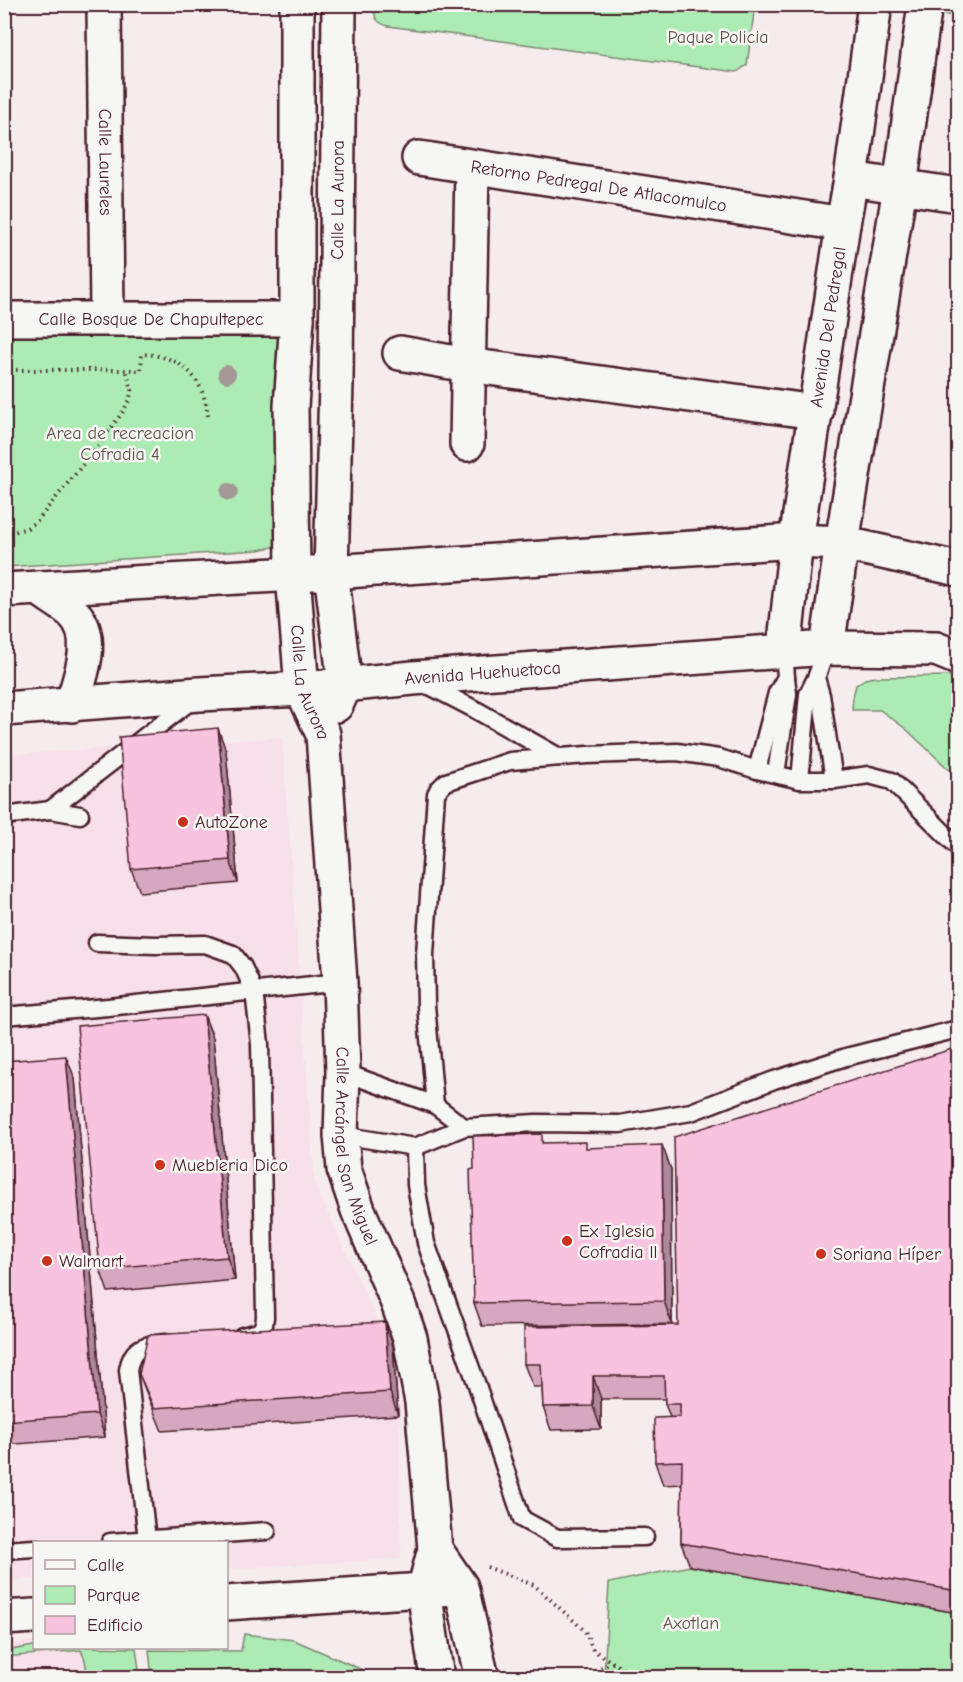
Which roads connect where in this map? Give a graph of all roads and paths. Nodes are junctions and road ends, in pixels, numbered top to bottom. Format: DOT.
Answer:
graph roads {
  1 [pos="104,4"];
  2 [pos="297,4"];
  3 [pos="339,4"];
  4 [pos="875,4"];
  5 [pos="925,4"];
  6 [pos="419,158"];
  7 [pos="472,167"];
  8 [pos="851,179"];
  9 [pos="900,187"];
  10 [pos="958,195"];
  11 [pos="843,224"];
  12 [pos="106,318"];
  13 [pos="4,319"];
  14 [pos="297,319"];
  15 [pos="400,353"];
  16 [pos="468,365"];
  17 [pos="4,370"];
  18 [pos="126,370"];
  19 [pos="816,412"];
  20 [pos="208,416"];
  21 [pos="467,444"];
  22 [pos="4,535"];
  23 [pos="796,541"];
  24 [pos="842,543"];
  25 [pos="958,568"];
  26 [pos="331,572"];
  27 [pos="293,574"];
  28 [pos="38,588"];
  29 [pos="4,590"];
  30 [pos="827,648"];
  31 [pos="958,658"];
  32 [pos="785,664"];
  33 [pos="413,678"];
  34 [pos="816,678"];
  35 [pos="345,685"];
  36 [pos="302,689"];
  37 [pos="199,694"];
  38 [pos="72,705"];
  39 [pos="4,709"];
  40 [pos="323,734"];
  41 [pos="558,757"];
  42 [pos="757,770"];
  43 [pos="776,774"];
  44 [pos="800,780"];
  45 [pos="834,780"];
  46 [pos="50,810"];
  47 [pos="80,815"];
  48 [pos="4,816"];
  49 [pos="958,847"];
  50 [pos="97,943"];
  51 [pos="340,982"];
  52 [pos="254,991"];
  53 [pos="4,1016"];
  54 [pos="958,1029"];
  55 [pos="343,1072"];
  56 [pos="435,1105"];
  57 [pos="464,1127"];
  58 [pos="341,1135"];
  59 [pos="415,1147"];
  60 [pos="229,1337"];
  61 [pos="185,1341"];
  62 [pos="267,1531"];
  63 [pos="645,1537"];
  64 [pos="147,1540"];
  65 [pos="128,1541"];
  66 [pos="33,1548"];
  67 [pos="435,1549"];
  68 [pos="4,1550"];
  69 [pos="461,1587"];
  70 [pos="424,1590"];
  71 [pos="228,1603"];
  72 [pos="33,1616"];
  73 [pos="4,1618"];
  74 [pos="614,1662"];
  75 [pos="437,1677"];
  76 [pos="482,1677"];
  77 [pos="596,1677"];
  78 [pos="637,1677"];
  1 -- 12 [label="street, Calle Laureles"];
  2 -- 14 [label="street, Calle La Aurora"];
  3 -- 26 [label="street, Calle La Aurora"];
  4 -- 8 [label="street, Avenida Del Pedregal"];
  5 -- 9 [label="street"];
  6 -- 7 [label="street"];
  7 -- 11 [label="street, Retorno Pedregal De Atlacomulco"];
  7 -- 16 [label="street, Retorno Pedregal De Atlacomulco"];
  8 -- 9 [label="street"];
  8 -- 11 [label="street, Avenida Del Pedregal"];
  9 -- 10 [label="street"];
  9 -- 24 [label="street"];
  11 -- 19 [label="street, Avenida Del Pedregal"];
  12 -- 13 [label="street, Calle Bosque De Chapultepec"];
  12 -- 14 [label="street, Calle Bosque De Chapultepec"];
  14 -- 27 [label="street, Calle La Aurora"];
  15 -- 16 [label="street"];
  16 -- 19 [label="street"];
  16 -- 21 [label="street, Retorno Pedregal De Atlacomulco"];
  17 -- 18 [label="path"];
  18 -- 20 [label="path"];
  18 -- 22 [label="path"];
  19 -- 23 [label="street, Avenida Del Pedregal"];
  23 -- 24 [label="street"];
  23 -- 26 [label="street"];
  23 -- 32 [label="street, Avenida Del Pedregal"];
  24 -- 25 [label="street"];
  24 -- 30 [label="street"];
  26 -- 27 [label="street"];
  26 -- 35 [label="street, Calle La Aurora"];
  27 -- 28 [label="street"];
  27 -- 36 [label="street, Calle La Aurora"];
  28 -- 29 [label="street"];
  28 -- 38 [label="street"];
  30 -- 31 [label="street, Avenida Huehuetoca"];
  30 -- 32 [label="street, Avenida Huehuetoca"];
  30 -- 34 [label="lane"];
  32 -- 33 [label="street, Avenida Huehuetoca"];
  32 -- 42 [label="lane"];
  32 -- 43 [label="lane"];
  33 -- 35 [label="street, Avenida Huehuetoca"];
  33 -- 41 [label="lane"];
  34 -- 44 [label="lane"];
  34 -- 45 [label="lane"];
  35 -- 36 [label="street, Avenida Huehuetoca"];
  35 -- 40 [label="street, Calle La Aurora"];
  36 -- 37 [label="street, Avenida Huehuetoca"];
  36 -- 40 [label="street, Calle La Aurora"];
  37 -- 38 [label="street, Avenida Huehuetoca"];
  37 -- 46 [label="lane"];
  38 -- 39 [label="street, Avenida Huehuetoca"];
  40 -- 51 [label="street, Calle Arcángel San Miguel"];
  41 -- 42 [label="lane"];
  41 -- 56 [label="lane"];
  42 -- 43 [label="lane"];
  43 -- 44 [label="lane"];
  44 -- 45 [label="lane"];
  45 -- 49 [label="lane"];
  46 -- 47 [label="lane"];
  46 -- 48 [label="lane"];
  50 -- 52 [label="lane"];
  51 -- 52 [label="lane"];
  51 -- 55 [label="street, Calle Arcángel San Miguel"];
  52 -- 53 [label="lane"];
  52 -- 60 [label="lane"];
  54 -- 57 [label="lane"];
  55 -- 56 [label="lane"];
  55 -- 58 [label="street, Calle Arcángel San Miguel"];
  56 -- 57 [label="lane"];
  57 -- 59 [label="lane"];
  58 -- 59 [label="lane"];
  58 -- 67 [label="street, Calle Arcángel San Miguel"];
  59 -- 63 [label="lane"];
  61 -- 64 [label="lane"];
  62 -- 64 [label="lane"];
  64 -- 65 [label="lane"];
  66 -- 68 [label="lane"];
  67 -- 69 [label="street, Calle Arcángel San Miguel"];
  67 -- 70 [label="street, Calle Arcángel San Miguel"];
  67 -- 74 [label="path"];
  69 -- 70 [label="street"];
  69 -- 76 [label="street, Calle Arcángel San Miguel"];
  70 -- 71 [label="street"];
  70 -- 75 [label="street, Calle Arcángel San Miguel"];
  72 -- 73 [label="street"];
  74 -- 77 [label="path"];
  74 -- 78 [label="path"];
}
